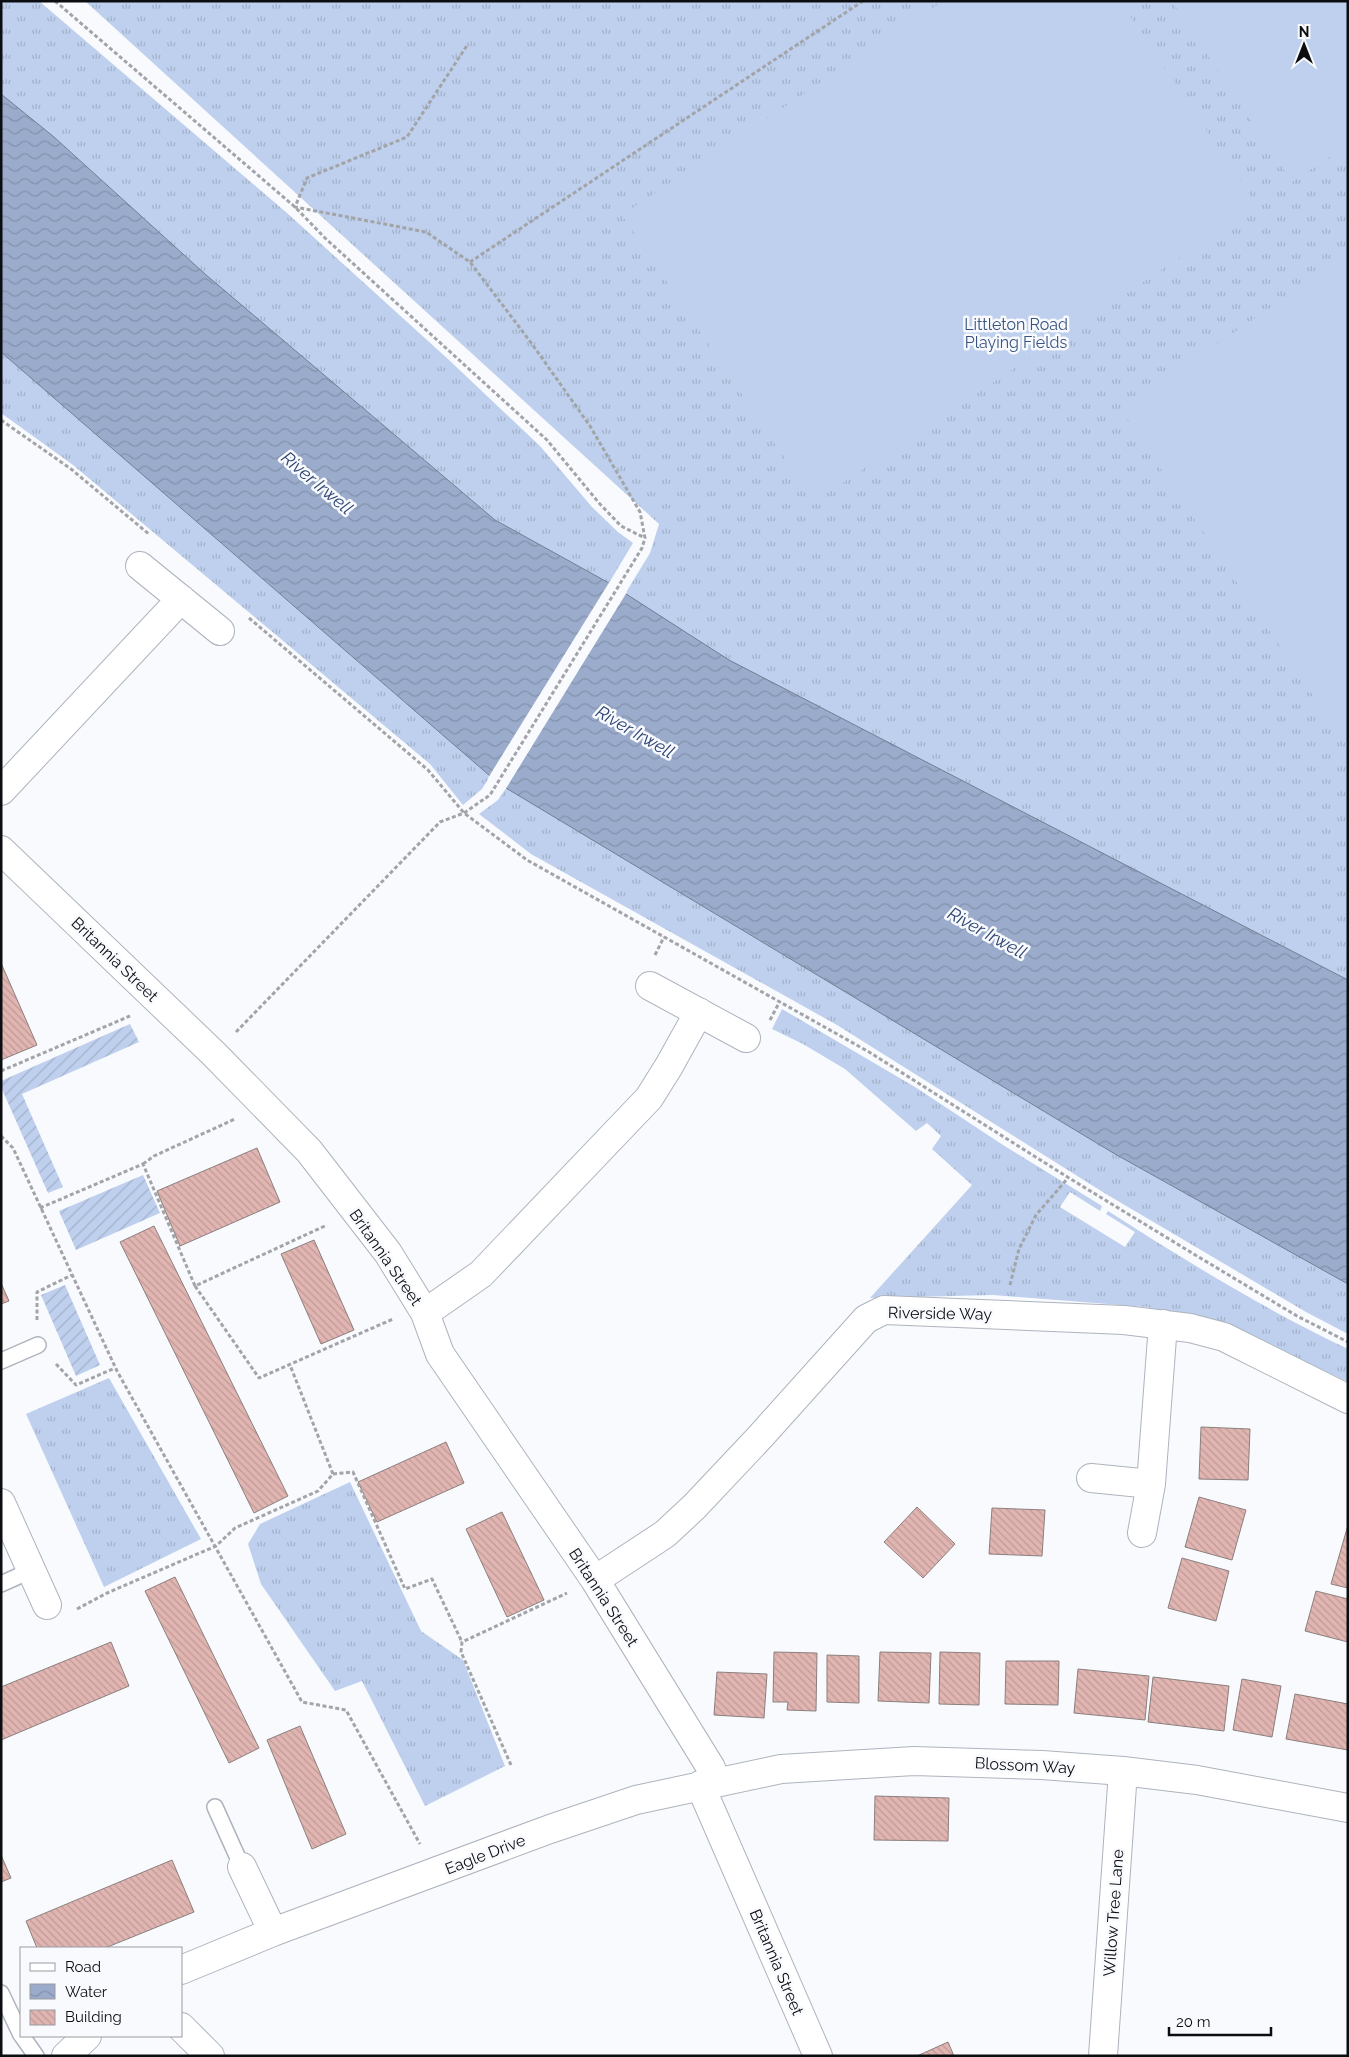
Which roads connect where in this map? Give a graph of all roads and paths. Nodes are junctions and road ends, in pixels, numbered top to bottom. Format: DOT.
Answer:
graph roads {
  1 [pos="55,1"];
  2 [pos="863,1"];
  3 [pos="468,44"];
  4 [pos="295,207"];
  5 [pos="470,262"];
  6 [pos="645,538"];
  7 [pos="140,566"];
  8 [pos="180,599"];
  9 [pos="220,630"];
  10 [pos="1,791"];
  11 [pos="464,813"];
  12 [pos="1,850"];
  13 [pos="650,986"];
  14 [pos="160,1003"];
  15 [pos="699,1012"];
  16 [pos="746,1038"];
  17 [pos="214,1054"];
  18 [pos="1,1071"];
  19 [pos="266,1105"];
  20 [pos="1,1136"];
  21 [pos="143,1164"];
  22 [pos="1068,1178"];
  23 [pos="40,1208"];
  24 [pos="356,1212"];
  25 [pos="72,1275"];
  26 [pos="195,1286"];
  27 [pos="423,1309"];
  28 [pos="1010,1315"];
  29 [pos="1163,1324"];
  30 [pos="1348,1342"];
  31 [pos="38,1345"];
  32 [pos="1,1361"];
  33 [pos="290,1365"];
  34 [pos="115,1368"];
  35 [pos="1348,1399"];
  36 [pos="333,1474"];
  37 [pos="1091,1478"];
  38 [pos="1151,1484"];
  39 [pos="1,1504"];
  40 [pos="1142,1533"];
  41 [pos="216,1546"];
  42 [pos="32,1570"];
  43 [pos="595,1580"];
  44 [pos="1,1584"];
  45 [pos="47,1605"];
  46 [pos="462,1642"];
  47 [pos="511,1765"];
  48 [pos="1123,1771"];
  49 [pos="708,1784"];
  50 [pos="215,1807"];
  51 [pos="1348,1808"];
  52 [pos="242,1867"];
  53 [pos="436,1872"];
  54 [pos="273,1932"];
  55 [pos="182,1970"];
  56 [pos="1,1993"];
  57 [pos="182,2028"];
  58 [pos="20,2031"];
  59 [pos="23,2037"];
  60 [pos="87,2037"];
  61 [pos="36,2056"];
  62 [pos="66,2056"];
  63 [pos="210,2056"];
  64 [pos="818,2056"];
  65 [pos="1103,2056"];
  1 -- 4 [label="path"];
  2 -- 5 [label="path"];
  3 -- 4 [label="path"];
  4 -- 5 [label="path"];
  4 -- 6 [label="path"];
  5 -- 6 [label="path"];
  6 -- 11 [label="path"];
  7 -- 8 [label="street"];
  8 -- 9 [label="street"];
  8 -- 10 [label="street"];
  11 -- 17 [label="path"];
  11 -- 22 [label="path"];
  12 -- 14 [label="street, Britannia Street"];
  13 -- 15 [label="street"];
  14 -- 17 [label="street, Britannia Street"];
  14 -- 18 [label="path"];
  15 -- 16 [label="street"];
  15 -- 27 [label="street"];
  17 -- 19 [label="street, Britannia Street"];
  19 -- 21 [label="path"];
  19 -- 24 [label="street, Britannia Street"];
  20 -- 23 [label="path"];
  21 -- 23 [label="path"];
  21 -- 26 [label="path"];
  22 -- 28 [label="path"];
  22 -- 30 [label="path"];
  23 -- 25 [label="path"];
  24 -- 26 [label="path"];
  24 -- 27 [label="street, Britannia Street"];
  25 -- 31 [label="path"];
  25 -- 34 [label="path"];
  26 -- 33 [label="path"];
  27 -- 33 [label="path"];
  27 -- 43 [label="street, Britannia Street"];
  28 -- 29 [label="street, Riverside Way"];
  28 -- 43 [label="street, Riverside Way"];
  29 -- 35 [label="street, Riverside Way"];
  29 -- 38 [label="street"];
  31 -- 32 [label="lane"];
  31 -- 34 [label="path"];
  33 -- 36 [label="path"];
  34 -- 41 [label="path"];
  36 -- 41 [label="path"];
  36 -- 46 [label="path"];
  37 -- 38 [label="street"];
  38 -- 40 [label="street"];
  39 -- 42 [label="street"];
  41 -- 45 [label="path"];
  41 -- 53 [label="path"];
  42 -- 44 [label="lane"];
  42 -- 45 [label="street"];
  43 -- 46 [label="path"];
  43 -- 49 [label="street, Britannia Street"];
  46 -- 47 [label="path"];
  48 -- 49 [label="street, Blossom Way"];
  48 -- 51 [label="street, Blossom Way"];
  48 -- 65 [label="street, Willow Tree Lane"];
  49 -- 53 [label="street, Eagle Drive"];
  49 -- 64 [label="street, Britannia Street"];
  50 -- 52 [label="lane"];
  52 -- 54 [label="street"];
  53 -- 54 [label="street, Eagle Drive"];
  54 -- 55 [label="street, Eagle Drive"];
  56 -- 58 [label="lane"];
  57 -- 63 [label="street"];
  59 -- 61 [label="lane"];
  60 -- 62 [label="street"];
}
